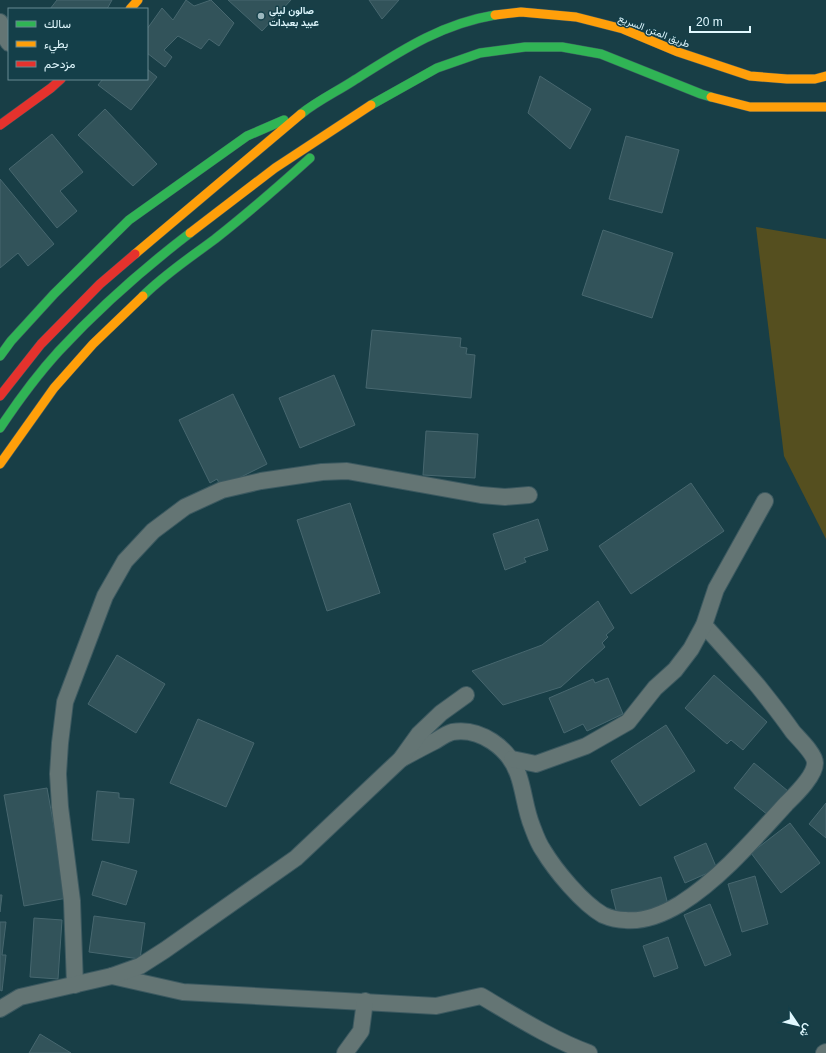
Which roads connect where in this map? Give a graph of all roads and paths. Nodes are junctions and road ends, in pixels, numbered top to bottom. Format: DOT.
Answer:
graph roads {
  1 [pos="138,0"];
  2 [pos="131,8"];
  3 [pos="0,22"];
  4 [pos="8,42"];
  5 [pos="826,76"];
  6 [pos="51,82"];
  7 [pos="826,106"];
  8 [pos="305,111"];
  9 [pos="345,123"];
  10 [pos="0,126"];
  11 [pos="0,356"];
  12 [pos="0,396"];
  13 [pos="0,428"];
  14 [pos="0,464"];
  15 [pos="529,495"];
  16 [pos="765,501"];
  17 [pos="704,625"];
  18 [pos="466,695"];
  19 [pos="400,759"];
  20 [pos="512,760"];
  21 [pos="112,976"];
  22 [pos="75,985"];
  23 [pos="365,1001"];
  24 [pos="0,1008"];
  25 [pos="345,1053"];
  26 [pos="589,1053"];
  1 -- 2 [label="main road"];
  3 -- 4 [label="street"];
  5 -- 8 [label="main road, طريق المتن السريع"];
  6 -- 10 [label="main road"];
  7 -- 9 [label="main road"];
  8 -- 11 [label="main road"];
  8 -- 12 [label="main road"];
  9 -- 13 [label="main road"];
  9 -- 14 [label="main road"];
  15 -- 22 [label="street"];
  16 -- 17 [label="street"];
  17 -- 20 [label="street"];
  17 -- 20 [label="street"];
  18 -- 19 [label="street"];
  19 -- 20 [label="street"];
  19 -- 21 [label="street"];
  21 -- 22 [label="street"];
  21 -- 23 [label="street"];
  22 -- 24 [label="street"];
  23 -- 25 [label="street"];
  23 -- 26 [label="street"];
}
